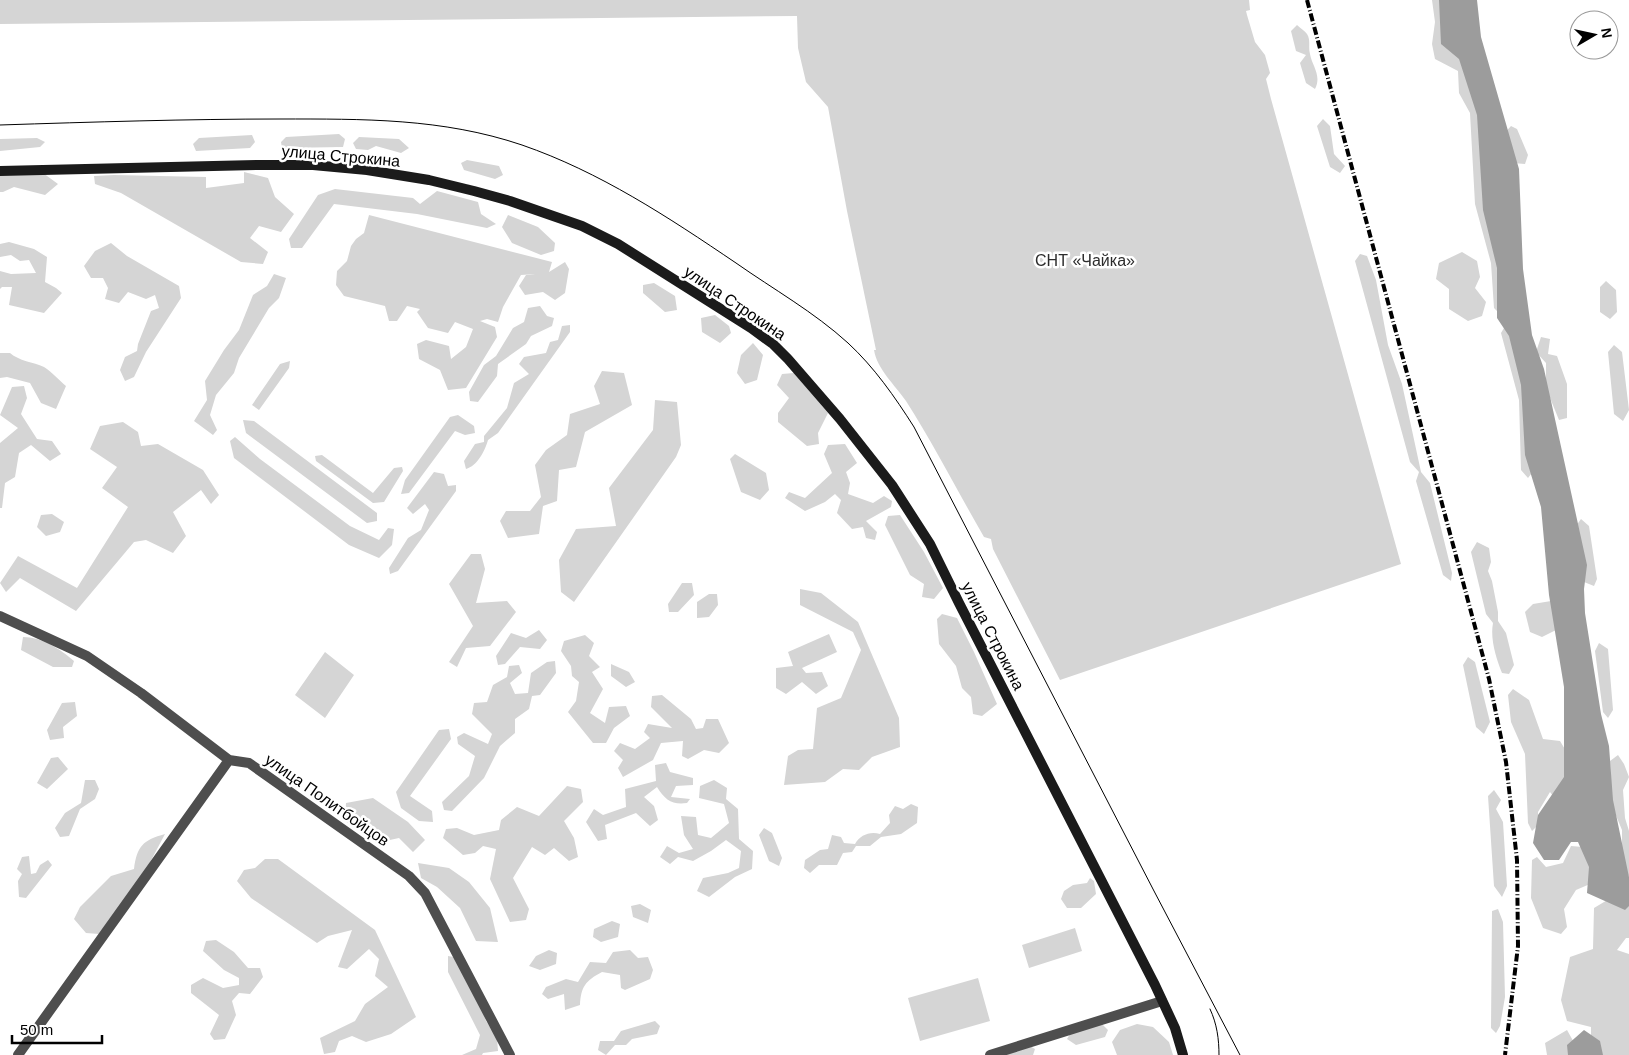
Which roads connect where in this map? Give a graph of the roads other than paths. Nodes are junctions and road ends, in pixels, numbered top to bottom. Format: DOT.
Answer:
graph roads {
  1 [pos="0,171"];
  2 [pos="0,616"];
  3 [pos="229,760"];
  4 [pos="1162,1001"];
  5 [pos="18,1055"];
  6 [pos="510,1055"];
  7 [pos="990,1055"];
  8 [pos="1183,1055"];
  1 -- 4 [label="street, улица Строкина"];
  2 -- 3 [label="street, улица Политбойцов"];
  3 -- 5 [label="street"];
  3 -- 6 [label="street, улица Политбойцов"];
  4 -- 7 [label="street"];
  4 -- 8 [label="street, улица Строкина"];
}
